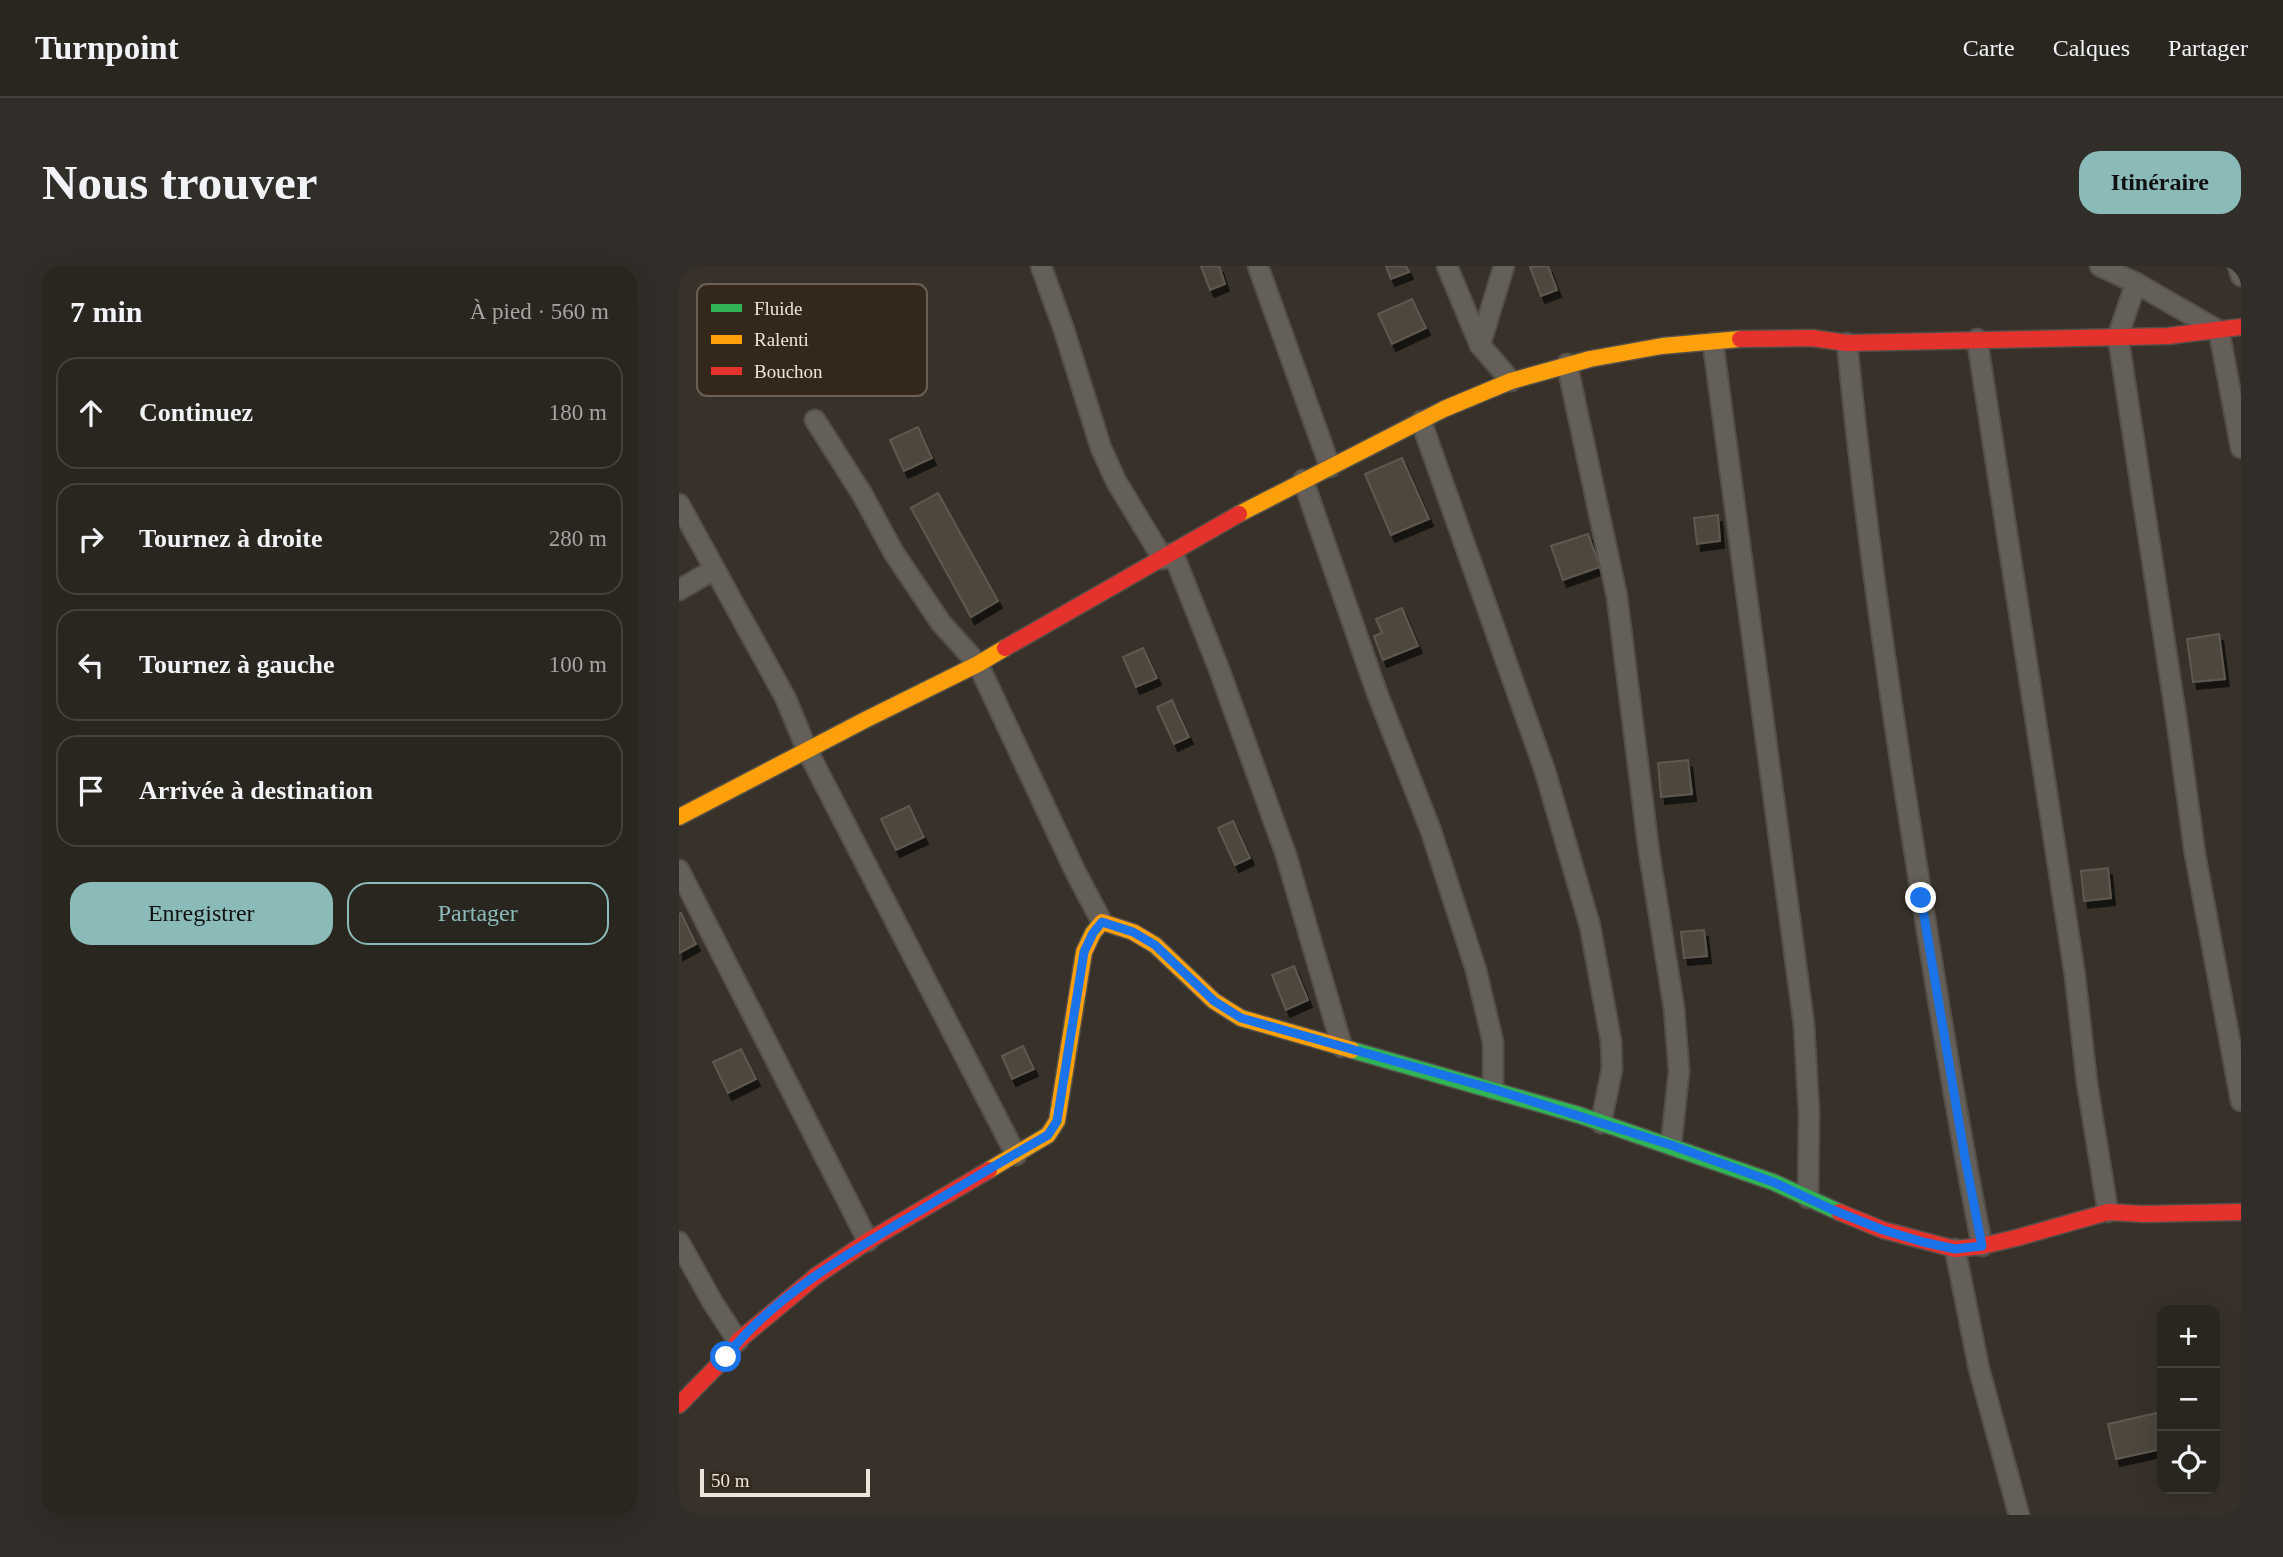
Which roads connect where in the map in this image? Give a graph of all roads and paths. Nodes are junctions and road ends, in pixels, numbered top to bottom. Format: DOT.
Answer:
graph roads {
  1 [pos="1041,266"];
  2 [pos="1258,266"];
  3 [pos="1447,266"];
  4 [pos="1504,266"];
  5 [pos="2100,266"];
  6 [pos="2238,266"];
  7 [pos="2241,276"];
  8 [pos="2136,283"];
  9 [pos="2241,327"];
  10 [pos="2219,331"];
  11 [pos="2118,336"];
  12 [pos="1977,339"];
  13 [pos="1847,342"];
  14 [pos="1713,343"];
  15 [pos="1480,345"];
  16 [pos="1567,364"];
  17 [pos="1511,381"];
  18 [pos="815,420"];
  19 [pos="1421,421"];
  20 [pos="2241,448"];
  21 [pos="1330,467"];
  22 [pos="1303,480"];
  23 [pos="679,504"];
  24 [pos="1168,556"];
  25 [pos="715,569"];
  26 [pos="679,590"];
  27 [pos="978,664"];
  28 [pos="807,750"];
  29 [pos="679,817"];
  30 [pos="679,870"];
  31 [pos="1102,922"];
  32 [pos="1342,1047"];
  33 [pos="1493,1089"];
  34 [pos="2241,1101"];
  35 [pos="1601,1123"];
  36 [pos="1671,1145"];
  37 [pos="1016,1154"];
  38 [pos="1808,1198"];
  39 [pos="2108,1212"];
  40 [pos="2241,1212"];
  41 [pos="867,1241"];
  42 [pos="679,1242"];
  43 [pos="1982,1246"];
  44 [pos="1955,1249"];
  45 [pos="738,1341"];
  46 [pos="679,1405"];
  47 [pos="2019,1515"];
  1 -- 24 [label="street"];
  2 -- 21 [label="street"];
  3 -- 15 [label="street"];
  4 -- 15 [label="street"];
  5 -- 8 [label="street"];
  6 -- 7 [label="street"];
  8 -- 10 [label="street"];
  8 -- 11 [label="street"];
  9 -- 10 [label="street"];
  10 -- 11 [label="street"];
  10 -- 20 [label="street"];
  11 -- 12 [label="street"];
  11 -- 34 [label="street"];
  12 -- 13 [label="street"];
  12 -- 39 [label="street"];
  13 -- 14 [label="street"];
  13 -- 43 [label="street"];
  14 -- 16 [label="street"];
  14 -- 38 [label="street"];
  15 -- 17 [label="street"];
  16 -- 17 [label="street"];
  16 -- 36 [label="street"];
  17 -- 19 [label="street"];
  18 -- 27 [label="street"];
  19 -- 21 [label="street"];
  19 -- 35 [label="street"];
  21 -- 22 [label="street"];
  22 -- 24 [label="street"];
  22 -- 33 [label="street"];
  23 -- 25 [label="street"];
  24 -- 27 [label="street"];
  24 -- 32 [label="street"];
  25 -- 26 [label="street"];
  25 -- 28 [label="street"];
  27 -- 28 [label="street"];
  27 -- 31 [label="street"];
  28 -- 29 [label="street"];
  28 -- 37 [label="street"];
  30 -- 41 [label="street"];
  31 -- 32 [label="street"];
  31 -- 37 [label="street"];
  32 -- 33 [label="street"];
  33 -- 35 [label="street"];
  35 -- 36 [label="street"];
  36 -- 38 [label="street"];
  37 -- 41 [label="street"];
  38 -- 44 [label="street"];
  39 -- 40 [label="street"];
  39 -- 43 [label="street"];
  41 -- 45 [label="street"];
  42 -- 45 [label="street"];
  43 -- 44 [label="street"];
  44 -- 47 [label="street"];
  45 -- 46 [label="street"];
}
